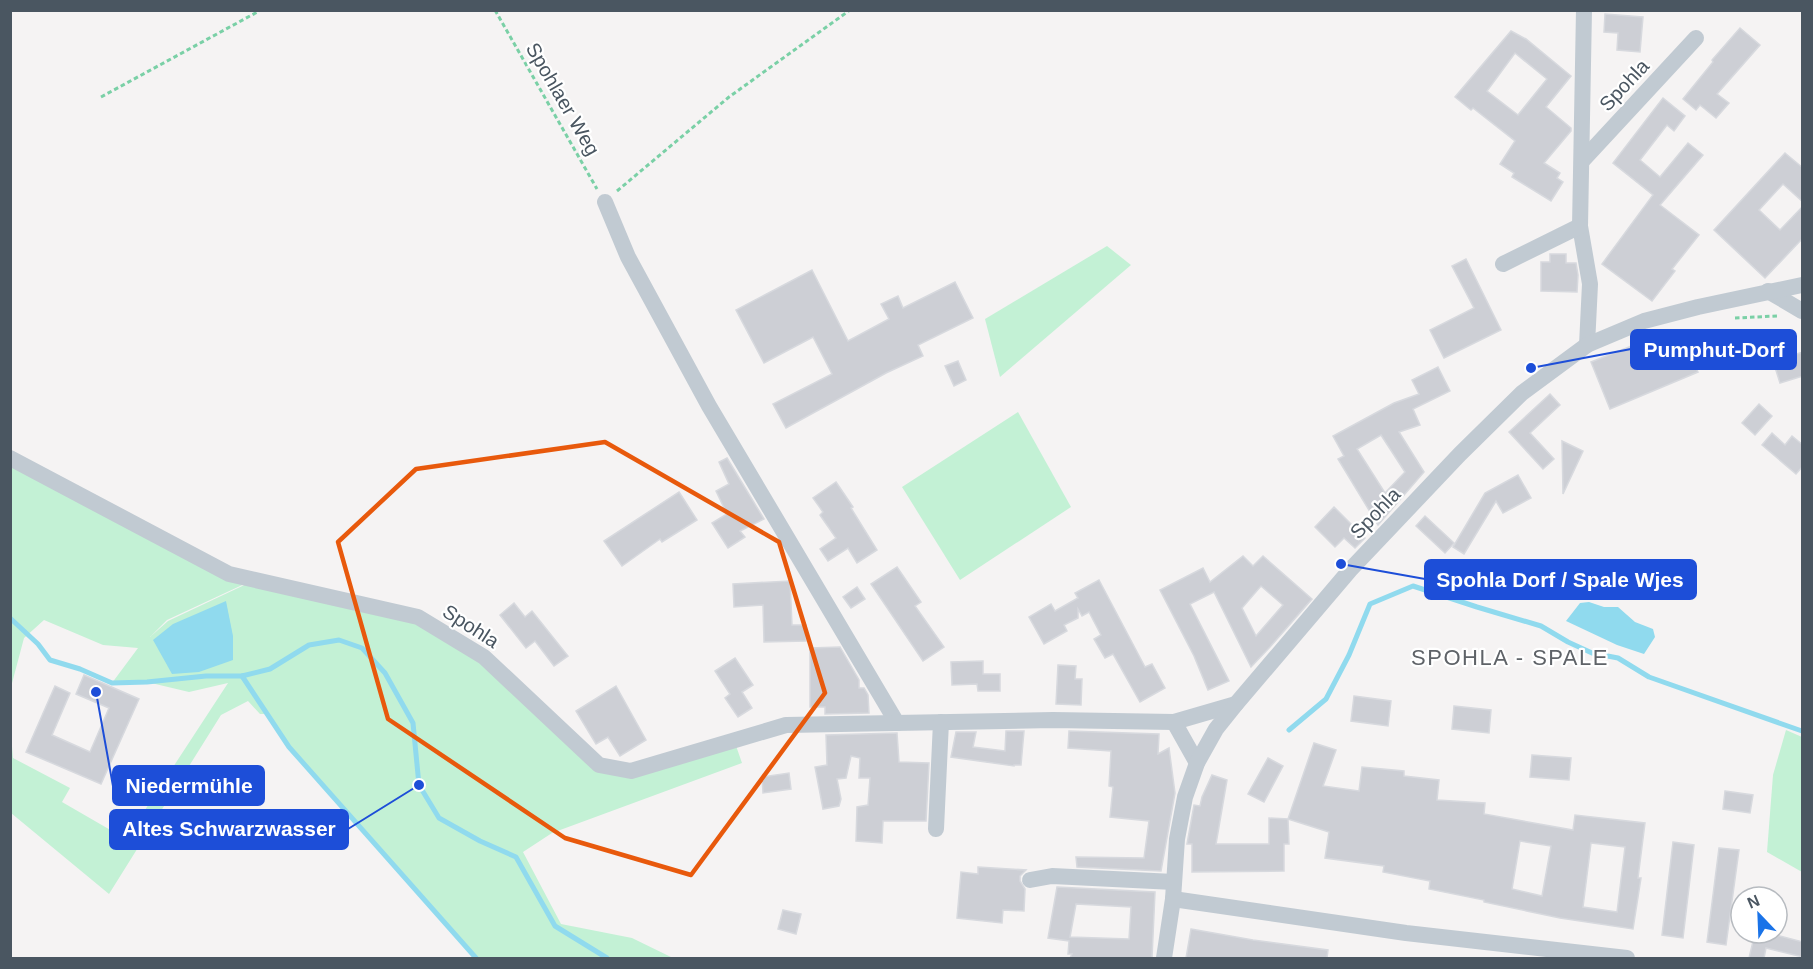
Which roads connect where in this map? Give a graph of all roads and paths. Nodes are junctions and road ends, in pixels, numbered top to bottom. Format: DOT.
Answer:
graph roads {
  1 [pos="261,10"];
  2 [pos="495,10"];
  3 [pos="850,10"];
  4 [pos="1584,10"];
  5 [pos="1696,38"];
  6 [pos="101,97"];
  7 [pos="1582,161"];
  8 [pos="605,201"];
  9 [pos="1580,226"];
  10 [pos="1503,264"];
  11 [pos="1803,285"];
  12 [pos="1768,291"];
  13 [pos="1803,311"];
  14 [pos="1780,316"];
  15 [pos="1726,318"];
  16 [pos="1587,345"];
  17 [pos="10,459"];
  18 [pos="1236,704"];
  19 [pos="941,722"];
  20 [pos="1174,722"];
  21 [pos="897,723"];
  22 [pos="1197,763"];
  23 [pos="936,828"];
  24 [pos="1030,880"];
  25 [pos="1174,882"];
  26 [pos="1173,900"];
  27 [pos="1164,958"];
  28 [pos="1627,958"];
  1 -- 6 [label="path"];
  2 -- 8 [label="path, Spohlaer Weg"];
  3 -- 8 [label="path"];
  4 -- 7 [label="street, Spohla"];
  5 -- 7 [label="street, Spohla"];
  7 -- 9 [label="street, Spohla"];
  8 -- 21 [label="street"];
  9 -- 10 [label="street"];
  9 -- 16 [label="street, Spohla"];
  11 -- 12 [label="street, Spohla"];
  12 -- 13 [label="street"];
  12 -- 16 [label="street, Spohla"];
  14 -- 15 [label="path"];
  16 -- 18 [label="street, Spohla"];
  17 -- 21 [label="street, Spohla"];
  18 -- 20 [label="street, Spohla"];
  18 -- 22 [label="street, Spohla"];
  19 -- 20 [label="street, Spohla"];
  19 -- 21 [label="street, Spohla"];
  19 -- 23 [label="street"];
  20 -- 22 [label="street"];
  22 -- 25 [label="street, Spohla"];
  24 -- 25 [label="street"];
  25 -- 26 [label="street, Spohla"];
  26 -- 27 [label="street, Spohla"];
  26 -- 28 [label="street"];
}
